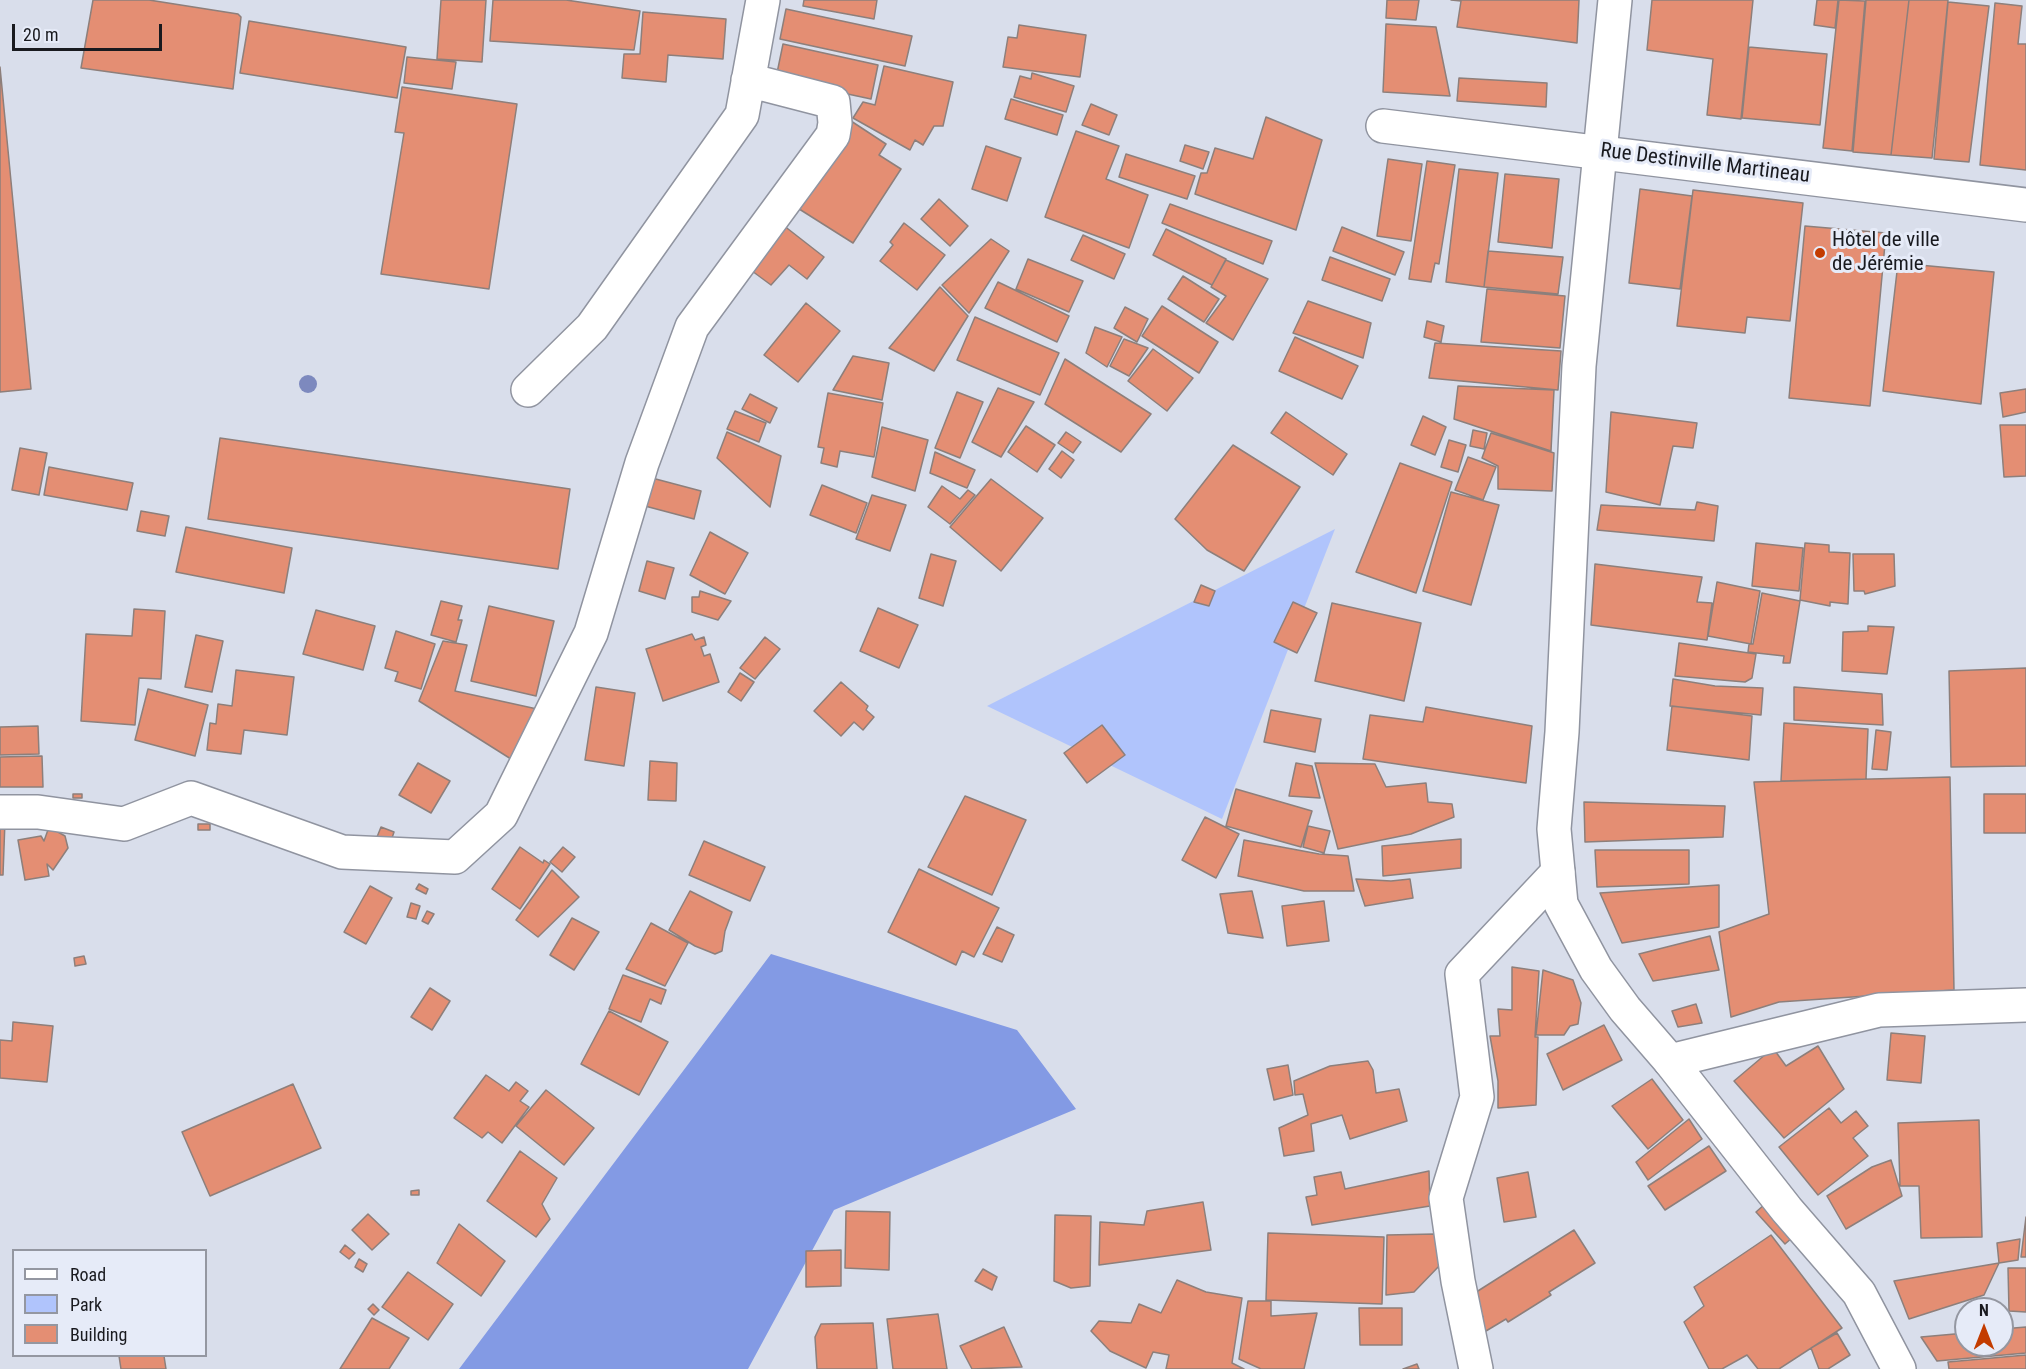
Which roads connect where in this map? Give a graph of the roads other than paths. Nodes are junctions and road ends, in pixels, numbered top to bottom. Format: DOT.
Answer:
graph roads {
  1 [pos="763,0"];
  2 [pos="1615,0"];
  3 [pos="748,80"];
  4 [pos="1383,126"];
  5 [pos="1599,151"];
  6 [pos="2026,205"];
  7 [pos="528,390"];
  8 [pos="0,812"];
  9 [pos="1558,872"];
  10 [pos="2026,1005"];
  11 [pos="1670,1061"];
  12 [pos="1476,1369"];
  13 [pos="1899,1369"];
  1 -- 3 [label="street"];
  2 -- 5 [label="street"];
  3 -- 7 [label="street"];
  3 -- 8 [label="street"];
  4 -- 5 [label="street, Rue Destinville Martineau"];
  5 -- 6 [label="street, Rue Destinville Martineau"];
  5 -- 9 [label="street"];
  9 -- 11 [label="street"];
  9 -- 12 [label="street"];
  10 -- 11 [label="street"];
  11 -- 13 [label="street"];
}
